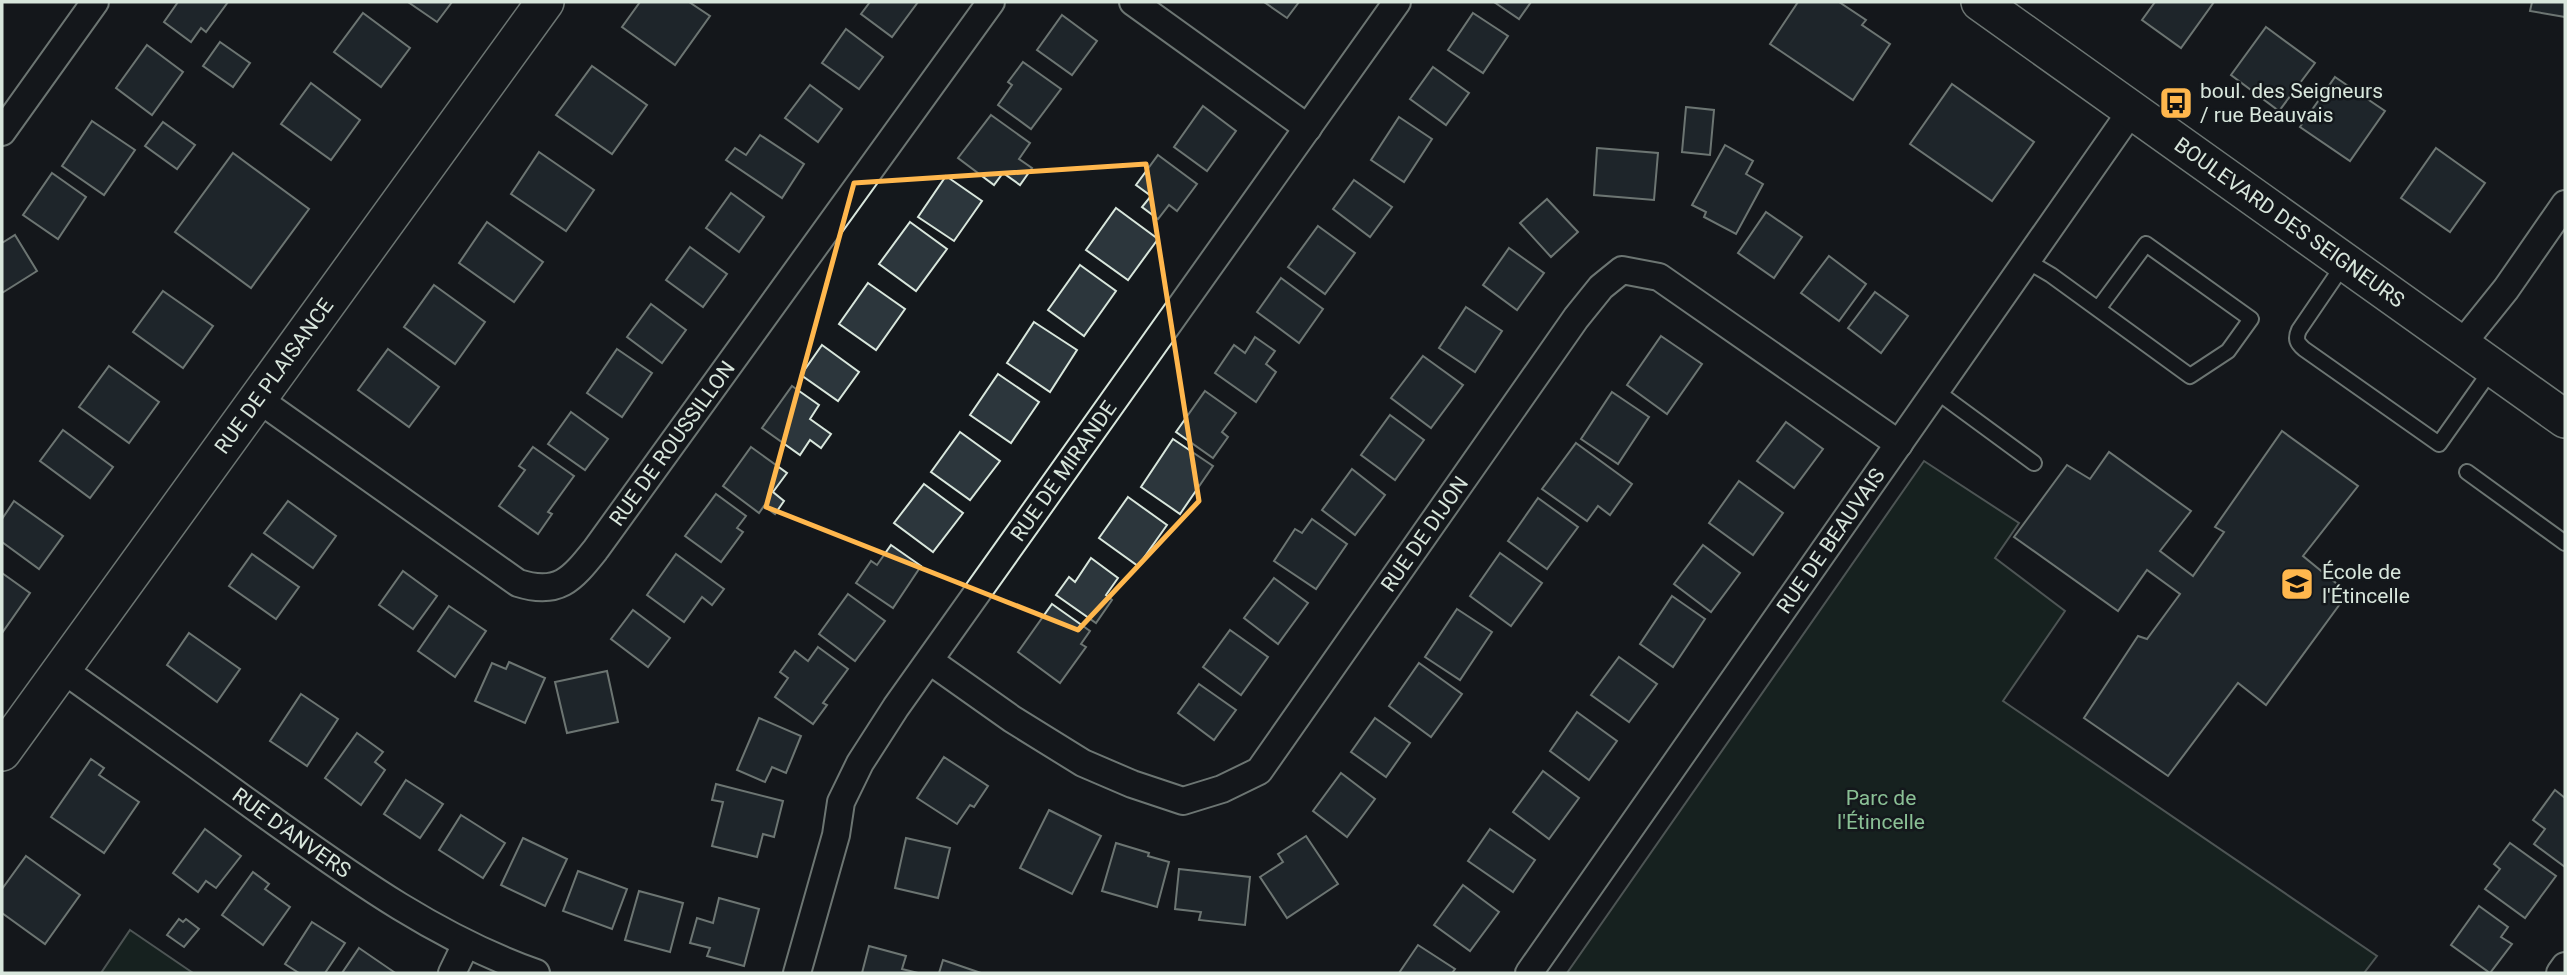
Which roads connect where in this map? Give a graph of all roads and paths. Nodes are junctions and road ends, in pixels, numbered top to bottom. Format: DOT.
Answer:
graph roads {
  1 [pos="94,2"];
  2 [pos="545,2"];
  3 [pos="991,2"];
  4 [pos="1133,2"];
  5 [pos="1397,2"];
  6 [pos="1979,2"];
  7 [pos="2132,110"];
  8 [pos="1308,128"];
  9 [pos="2,132"];
  10 [pos="2565,204"];
  11 [pos="2027,261"];
  12 [pos="2345,262"];
  13 [pos="2098,309"];
  14 [pos="2461,345"];
  15 [pos="2493,368"];
  16 [pos="1936,391"];
  17 [pos="258,398"];
  18 [pos="2565,419"];
  19 [pos="1899,444"];
  20 [pos="2035,463"];
  21 [pos="2467,472"];
  22 [pos="2565,543"];
  23 [pos="930,661"];
  24 [pos="62,669"];
  25 [pos="2,752"];
  26 [pos="466,944"];
  27 [pos="2565,966"];
  28 [pos="452,973"];
  29 [pos="536,973"];
  30 [pos="797,973"];
  31 [pos="1528,973"];
  32 [pos="2560,973"];
  1 -- 9 [label="street"];
  2 -- 17 [label="street, RUE DE PLAISANCE"];
  3 -- 17 [label="street, RUE DE ROUSSILLON"];
  4 -- 8 [label="street"];
  5 -- 8 [label="street, RUE DE MIRANDE"];
  6 -- 7 [label="street, BOULEVARD DES SEIGNEURS"];
  7 -- 11 [label="street, RUE DE BEAUVAIS"];
  7 -- 12 [label="street, BOULEVARD DES SEIGNEURS"];
  8 -- 23 [label="street, RUE DE MIRANDE"];
  10 -- 14 [label="street"];
  11 -- 13 [label="lane"];
  11 -- 16 [label="street, RUE DE BEAUVAIS"];
  12 -- 14 [label="street, BOULEVARD DES SEIGNEURS"];
  12 -- 15 [label="lane"];
  13 -- 13 [label="lane"];
  14 -- 15 [label="street, BOULEVARD DES SEIGNEURS"];
  15 -- 18 [label="street, BOULEVARD DES SEIGNEURS"];
  16 -- 19 [label="street, RUE DE BEAUVAIS"];
  16 -- 20 [label="lane"];
  17 -- 24 [label="street, RUE DE PLAISANCE"];
  19 -- 23 [label="street, RUE DE DIJON"];
  19 -- 31 [label="street, RUE DE BEAUVAIS"];
  21 -- 22 [label="lane"];
  23 -- 30 [label="street, RUE DE MIRANDE"];
  24 -- 25 [label="street, RUE DE PLAISANCE"];
  24 -- 26 [label="street, RUE D'ANVERS"];
  26 -- 28 [label="street"];
  26 -- 29 [label="street, RUE D'ANVERS"];
  27 -- 32 [label="street"];
}
